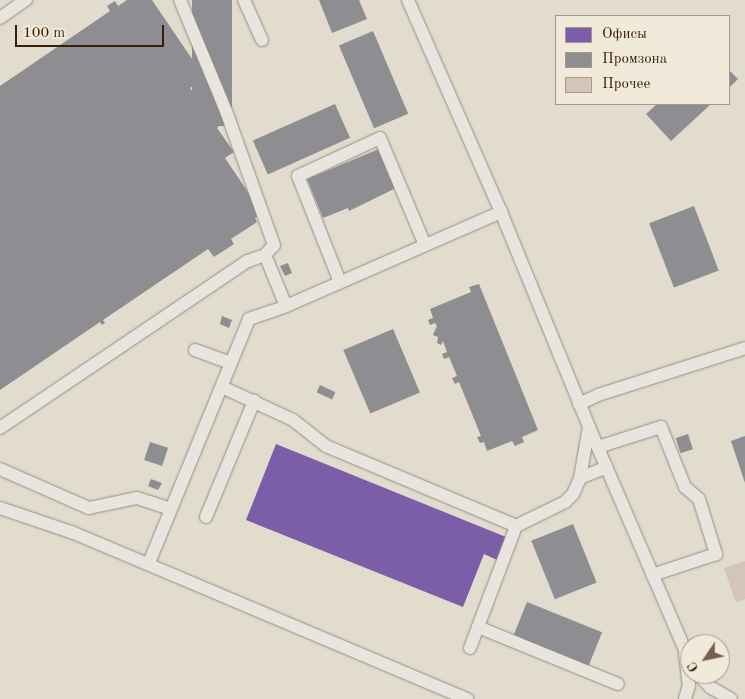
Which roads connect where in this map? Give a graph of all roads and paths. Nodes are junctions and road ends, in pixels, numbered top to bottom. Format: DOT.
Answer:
graph roads {
  1 [pos="26,0"];
  2 [pos="180,0"];
  3 [pos="244,0"];
  4 [pos="408,0"];
  5 [pos="0,18"];
  6 [pos="262,40"];
  7 [pos="501,212"];
  8 [pos="425,245"];
  9 [pos="265,256"];
  10 [pos="340,282"];
  11 [pos="286,306"];
  12 [pos="745,348"];
  13 [pos="195,350"];
  14 [pos="232,363"];
  15 [pos="222,387"];
  16 [pos="254,401"];
  17 [pos="580,404"];
  18 [pos="589,427"];
  19 [pos="0,428"];
  20 [pos="598,447"];
  21 [pos="607,468"];
  22 [pos="0,469"];
  23 [pos="580,478"];
  24 [pos="0,508"];
  25 [pos="170,509"];
  26 [pos="206,517"];
  27 [pos="516,526"];
  28 [pos="149,563"];
  29 [pos="652,574"];
  30 [pos="478,627"];
  31 [pos="680,640"];
  32 [pos="470,648"];
  33 [pos="618,684"];
  34 [pos="687,684"];
  35 [pos="707,684"];
  36 [pos="467,699"];
  37 [pos="685,699"];
  38 [pos="720,699"];
  39 [pos="724,699"];
  40 [pos="731,699"];
  1 -- 5 [label="street"];
  2 -- 9 [label="street"];
  3 -- 6 [label="street"];
  4 -- 7 [label="street"];
  7 -- 8 [label="street"];
  7 -- 17 [label="street"];
  8 -- 10 [label="street"];
  8 -- 10 [label="street"];
  9 -- 11 [label="street"];
  9 -- 19 [label="street"];
  10 -- 11 [label="street"];
  11 -- 14 [label="street"];
  12 -- 17 [label="street"];
  13 -- 14 [label="street"];
  14 -- 15 [label="street"];
  15 -- 16 [label="street"];
  15 -- 25 [label="street"];
  16 -- 26 [label="street"];
  16 -- 27 [label="street"];
  17 -- 18 [label="street"];
  18 -- 20 [label="street"];
  18 -- 23 [label="street"];
  20 -- 21 [label="street"];
  20 -- 29 [label="street"];
  21 -- 23 [label="street"];
  21 -- 29 [label="street"];
  22 -- 25 [label="street"];
  23 -- 27 [label="street"];
  24 -- 28 [label="street"];
  25 -- 28 [label="street"];
  27 -- 30 [label="street"];
  28 -- 36 [label="street"];
  29 -- 31 [label="street"];
  30 -- 32 [label="street"];
  30 -- 33 [label="street"];
  34 -- 37 [label="street"];
  35 -- 40 [label="street"];
  38 -- 39 [label="street"];
}
